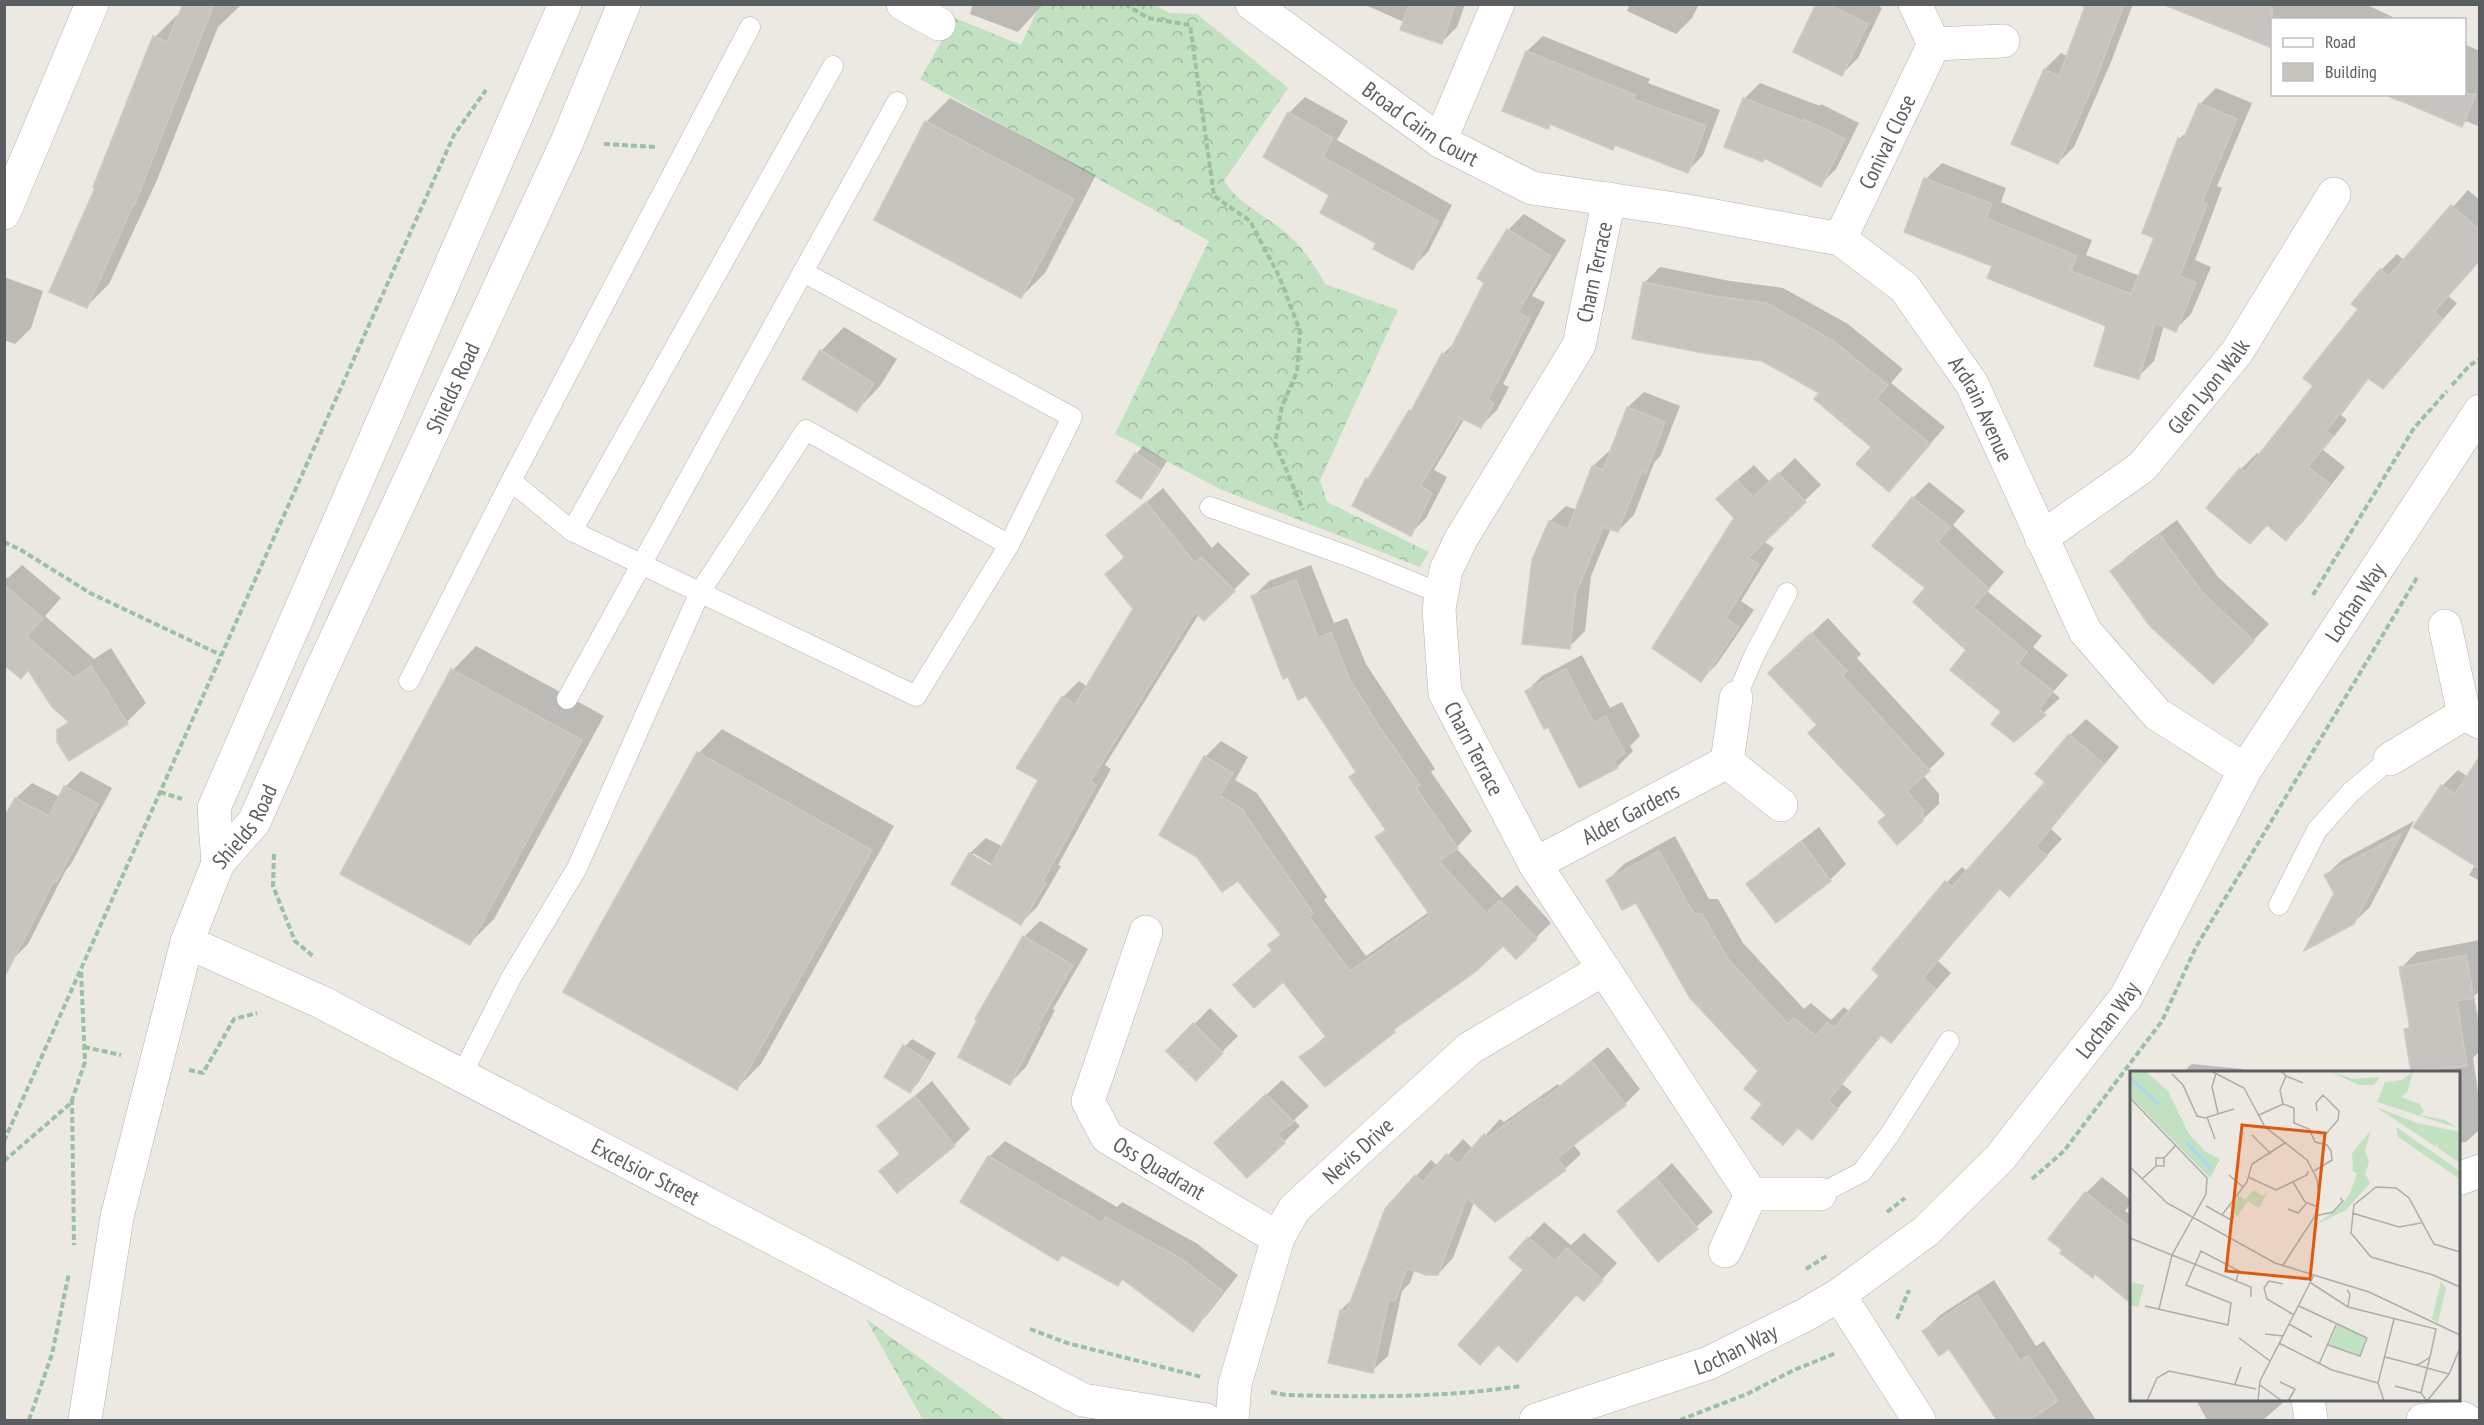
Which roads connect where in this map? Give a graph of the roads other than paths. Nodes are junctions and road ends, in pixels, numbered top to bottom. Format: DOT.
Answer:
graph roads {
  1 [pos="92,4"];
  2 [pos="565,4"];
  3 [pos="624,4"];
  4 [pos="903,4"];
  5 [pos="1252,4"];
  6 [pos="1498,4"];
  7 [pos="1915,4"];
  8 [pos="939,24"];
  9 [pos="750,27"];
  10 [pos="2003,41"];
  11 [pos="1934,44"];
  12 [pos="833,66"];
  13 [pos="897,102"];
  14 [pos="1440,141"];
  15 [pos="2334,194"];
  16 [pos="1609,199"];
  17 [pos="4,213"];
  18 [pos="1840,239"];
  19 [pos="803,272"];
  20 [pos="2480,411"];
  21 [pos="510,481"];
  22 [pos="1210,507"];
  23 [pos="572,531"];
  24 [pos="2041,538"];
  25 [pos="1009,544"];
  26 [pos="642,564"];
  27 [pos="700,592"];
  28 [pos="1787,593"];
  29 [pos="1442,594"];
  30 [pos="2445,626"];
  31 [pos="409,681"];
  32 [pos="1736,698"];
  33 [pos="567,699"];
  34 [pos="2472,718"];
  35 [pos="2390,759"];
  36 [pos="1727,762"];
  37 [pos="2245,770"];
  38 [pos="1781,805"];
  39 [pos="218,863"];
  40 [pos="1534,864"];
  41 [pos="2279,905"];
  42 [pos="1146,932"];
  43 [pos="187,942"];
  44 [pos="1604,969"];
  45 [pos="1949,1041"];
  46 [pos="461,1076"];
  47 [pos="2480,1171"];
  48 [pos="2460,1178"];
  49 [pos="1751,1194"];
  50 [pos="1820,1194"];
  51 [pos="1278,1238"];
  52 [pos="1725,1251"];
  53 [pos="1839,1295"];
  54 [pos="2308,1401"];
  55 [pos="1082,1410"];
  56 [pos="85,1420"];
  57 [pos="1206,1420"];
  58 [pos="1232,1420"];
  59 [pos="1536,1420"];
  60 [pos="1919,1420"];
  61 [pos="2311,1420"];
  62 [pos="2423,1420"];
  63 [pos="2466,1420"];
  1 -- 17 [label="street"];
  2 -- 39 [label="street, Shields Road"];
  3 -- 39 [label="street, Shields Road"];
  4 -- 8 [label="street"];
  5 -- 14 [label="street, Broad Cairn Court"];
  6 -- 14 [label="street"];
  7 -- 11 [label="street"];
  9 -- 21 [label="lane"];
  10 -- 11 [label="street"];
  11 -- 18 [label="street, Conival Close"];
  12 -- 23 [label="lane"];
  13 -- 19 [label="lane"];
  14 -- 16 [label="street, Broad Cairn Court"];
  15 -- 24 [label="street, Glen Lyon Walk"];
  16 -- 18 [label="street, Ardrain Avenue"];
  16 -- 29 [label="street, Charn Terrace"];
  18 -- 24 [label="street, Ardrain Avenue"];
  19 -- 25 [label="lane"];
  19 -- 26 [label="lane"];
  20 -- 37 [label="street, Lochan Way"];
  21 -- 23 [label="lane"];
  21 -- 31 [label="lane"];
  22 -- 29 [label="lane"];
  23 -- 26 [label="lane"];
  24 -- 37 [label="street, Ardrain Avenue"];
  25 -- 27 [label="lane"];
  25 -- 27 [label="lane"];
  26 -- 27 [label="lane"];
  26 -- 33 [label="lane"];
  27 -- 46 [label="lane"];
  28 -- 32 [label="lane"];
  29 -- 40 [label="street, Charn Terrace"];
  30 -- 34 [label="street"];
  32 -- 36 [label="street"];
  34 -- 35 [label="street"];
  35 -- 41 [label="lane"];
  36 -- 38 [label="street"];
  36 -- 40 [label="street, Alder Gardens"];
  37 -- 53 [label="street, Lochan Way"];
  39 -- 43 [label="street"];
  40 -- 44 [label="street, Charn Terrace"];
  42 -- 51 [label="street, Oss Quadrant"];
  43 -- 46 [label="street, Excelsior Street"];
  43 -- 56 [label="street"];
  44 -- 49 [label="street, Charn Terrace"];
  44 -- 51 [label="street, Nevis Drive"];
  45 -- 50 [label="lane"];
  46 -- 55 [label="street, Excelsior Street"];
  47 -- 48 [label="street"];
  49 -- 50 [label="street"];
  49 -- 52 [label="street"];
  51 -- 58 [label="street, Nevis Drive"];
  53 -- 59 [label="street, Lochan Way"];
  53 -- 60 [label="street"];
  54 -- 61 [label="street"];
  55 -- 57 [label="street"];
  62 -- 63 [label="street"];
}
